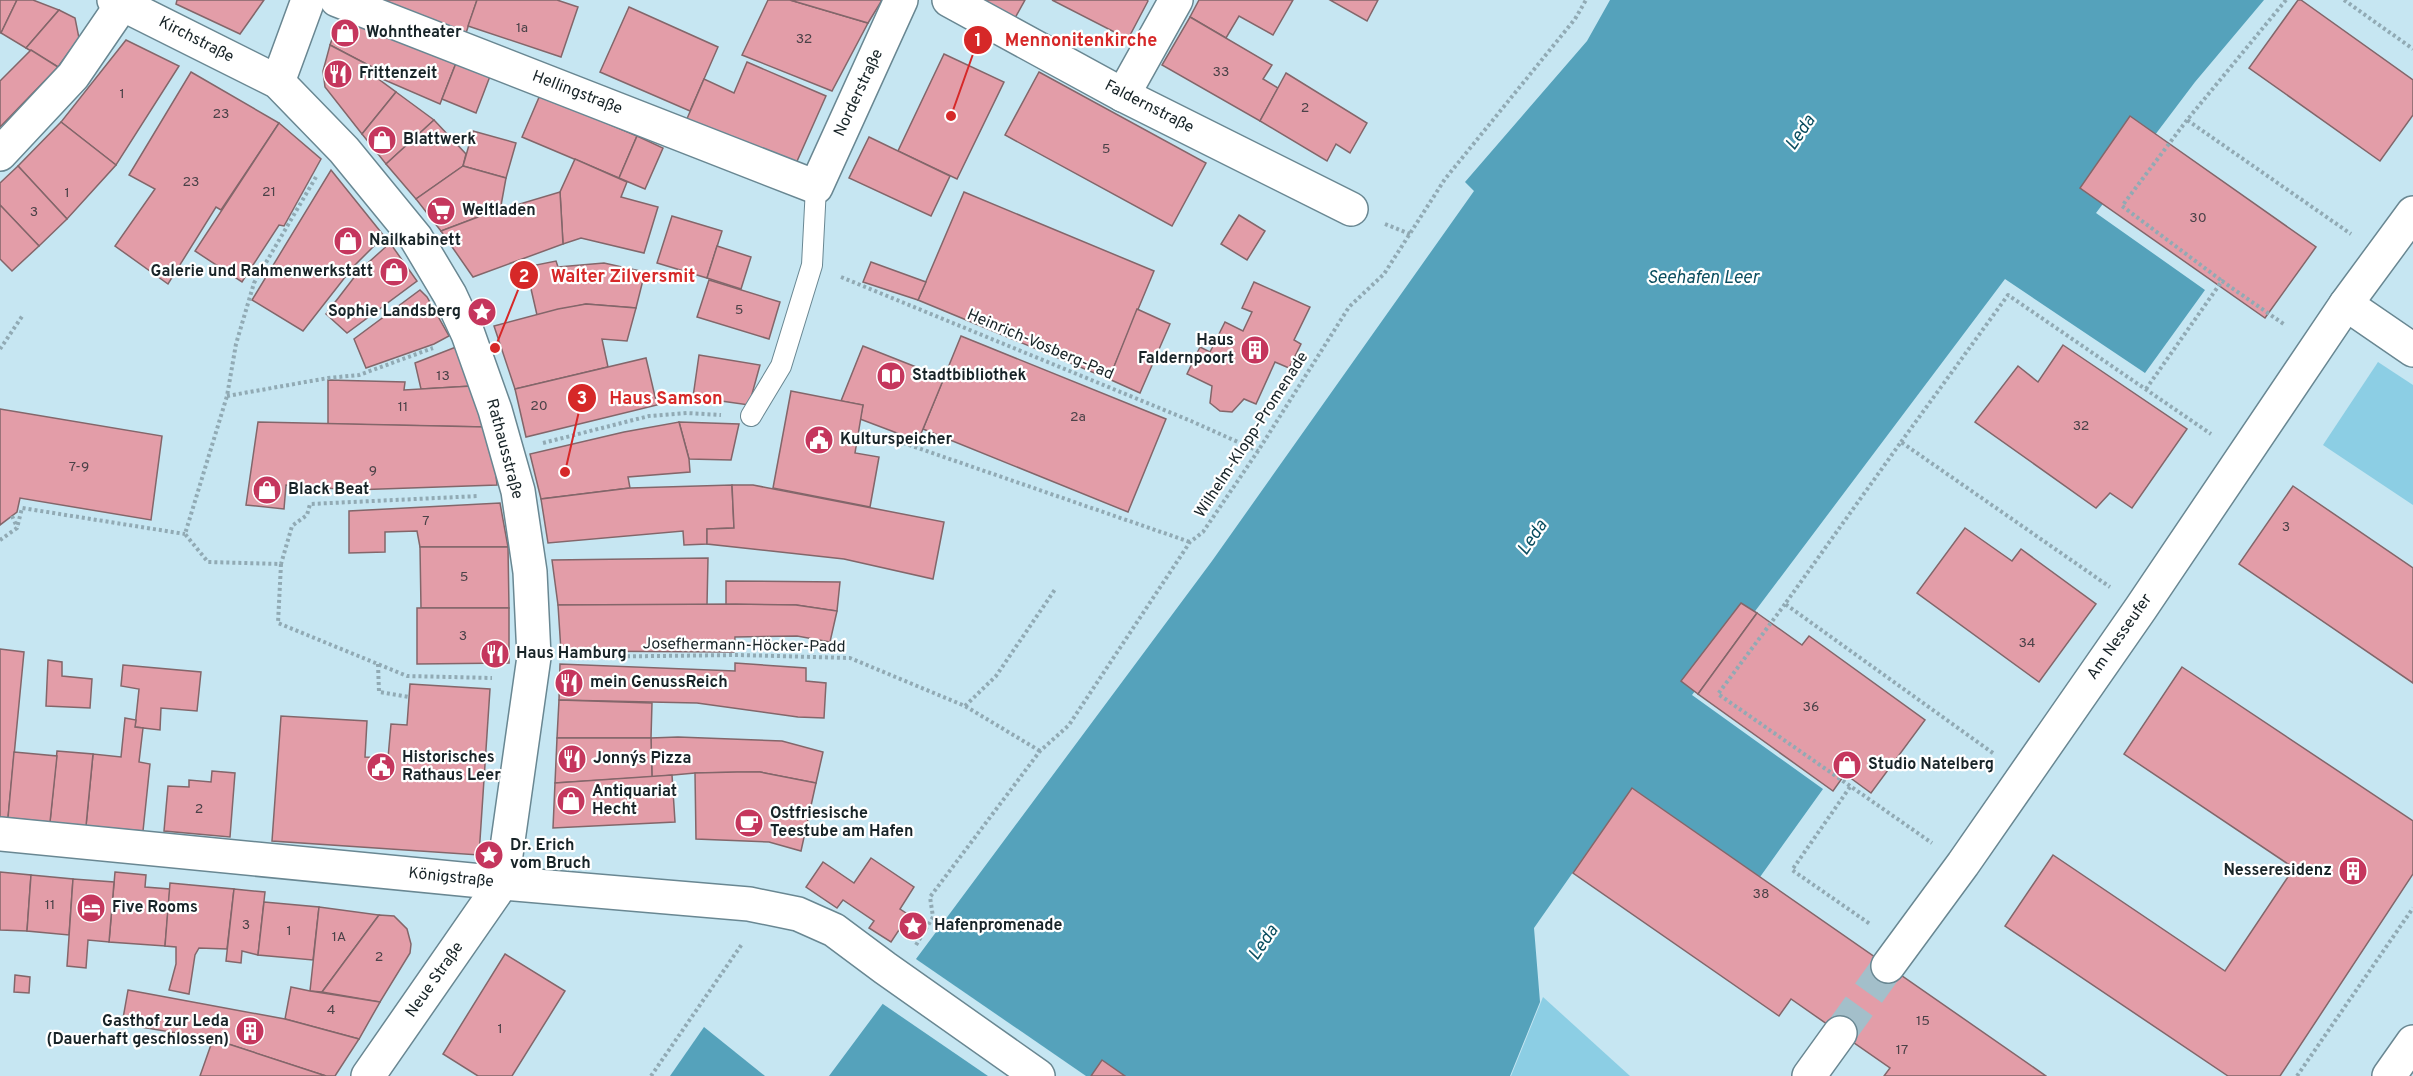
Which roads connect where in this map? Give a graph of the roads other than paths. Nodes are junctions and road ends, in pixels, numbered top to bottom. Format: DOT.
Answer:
graph roads {
  1 [pos="308,0"];
  2 [pos="337,0"];
  3 [pos="901,0"];
  4 [pos="949,0"];
  5 [pos="1176,0"];
  6 [pos="119,2"];
  7 [pos="278,82"];
  8 [pos="1123,95"];
  9 [pos="0,154"];
  10 [pos="816,187"];
  11 [pos="1351,209"];
  12 [pos="2413,213"];
  13 [pos="2346,304"];
  14 [pos="2413,350"];
  15 [pos="751,416"];
  16 [pos="0,834"];
  17 [pos="502,883"];
  18 [pos="1895,957"];
  19 [pos="1840,1033"];
  20 [pos="368,1076"];
  21 [pos="1038,1076"];
  22 [pos="1809,1076"];
  1 -- 7 [label="street"];
  2 -- 10 [label="street, Hellingstraße"];
  3 -- 10 [label="street, Norderstraße"];
  4 -- 8 [label="street, Faldernstraße"];
  5 -- 8 [label="street"];
  6 -- 7 [label="street, Kirchstraße"];
  6 -- 9 [label="street"];
  7 -- 17 [label="street, Rathausstraße"];
  8 -- 11 [label="street, Faldernstraße"];
  10 -- 15 [label="lane"];
  12 -- 13 [label="street, Am Nesseufer"];
  13 -- 14 [label="street"];
  13 -- 18 [label="street, Am Nesseufer"];
  16 -- 17 [label="street, Königstraße"];
  17 -- 20 [label="street, Neue Straße"];
  17 -- 21 [label="street, Königstraße"];
  19 -- 22 [label="street"];
}
